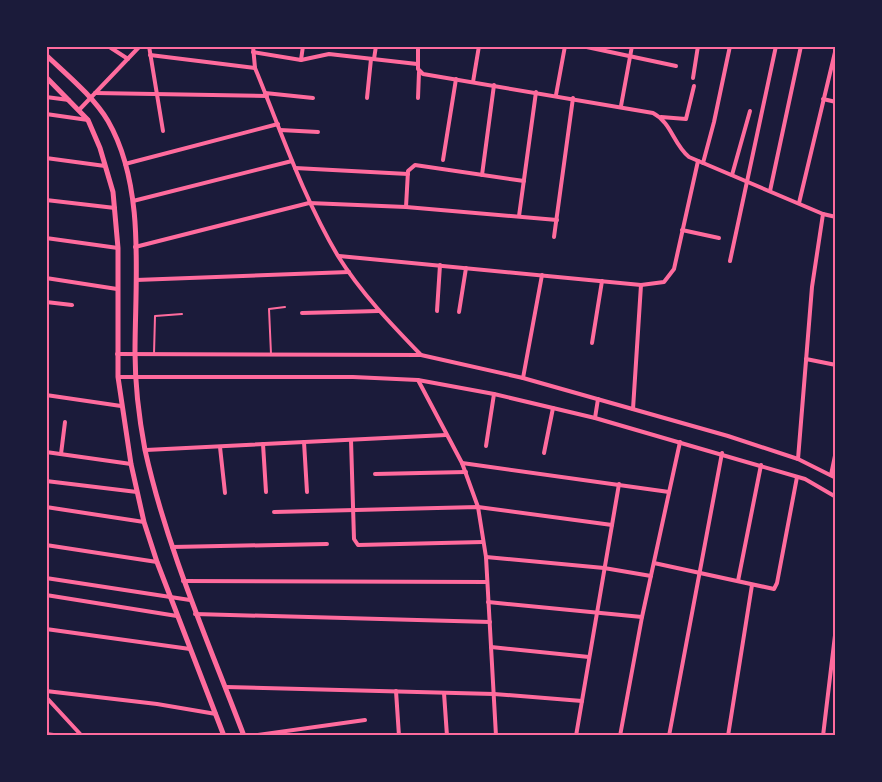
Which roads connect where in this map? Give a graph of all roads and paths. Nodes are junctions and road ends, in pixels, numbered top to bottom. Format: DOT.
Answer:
graph roads {
  1 [pos="108,46"];
  2 [pos="140,46"];
  3 [pos="149,46"];
  4 [pos="254,46"];
  5 [pos="303,46"];
  6 [pos="376,46"];
  7 [pos="418,46"];
  8 [pos="479,46"];
  9 [pos="565,46"];
  10 [pos="582,46"];
  11 [pos="632,46"];
  12 [pos="698,46"];
  13 [pos="730,46"];
  14 [pos="776,46"];
  15 [pos="801,46"];
  16 [pos="836,48"];
  17 [pos="254,52"];
  18 [pos="46,55"];
  19 [pos="150,55"];
  20 [pos="630,55"];
  21 [pos="128,59"];
  22 [pos="372,59"];
  23 [pos="301,60"];
  24 [pos="834,61"];
  25 [pos="417,64"];
  26 [pos="676,66"];
  27 [pos="255,68"];
  28 [pos="420,72"];
  29 [pos="46,77"];
  30 [pos="693,78"];
  31 [pos="456,80"];
  32 [pos="473,82"];
  33 [pos="494,85"];
  34 [pos="694,86"];
  35 [pos="95,92"];
  36 [pos="536,92"];
  37 [pos="157,94"];
  38 [pos="266,94"];
  39 [pos="556,95"];
  40 [pos="46,97"];
  41 [pos="90,98"];
  42 [pos="313,98"];
  43 [pos="367,98"];
  44 [pos="418,98"];
  45 [pos="573,98"];
  46 [pos="823,99"];
  47 [pos="69,100"];
  48 [pos="836,102"];
  49 [pos="621,106"];
  50 [pos="79,110"];
  51 [pos="750,111"];
  52 [pos="46,114"];
  53 [pos="661,117"];
  54 [pos="88,120"];
  55 [pos="278,124"];
  56 [pos="280,130"];
  57 [pos="163,131"];
  58 [pos="318,132"];
  59 [pos="46,158"];
  60 [pos="443,160"];
  61 [pos="292,161"];
  62 [pos="698,161"];
  63 [pos="702,163"];
  64 [pos="124,164"];
  65 [pos="105,166"];
  66 [pos="295,168"];
  67 [pos="408,174"];
  68 [pos="482,175"];
  69 [pos="732,175"];
  70 [pos="746,180"];
  71 [pos="524,181"];
  72 [pos="770,191"];
  73 [pos="46,200"];
  74 [pos="132,201"];
  75 [pos="309,203"];
  76 [pos="799,203"];
  77 [pos="406,207"];
  78 [pos="115,208"];
  79 [pos="823,214"];
  80 [pos="519,216"];
  81 [pos="836,217"];
  82 [pos="556,220"];
  83 [pos="682,230"];
  84 [pos="554,237"];
  85 [pos="46,238"];
  86 [pos="719,238"];
  87 [pos="135,247"];
  88 [pos="118,248"];
  89 [pos="338,256"];
  90 [pos="730,261"];
  91 [pos="440,265"];
  92 [pos="466,268"];
  93 [pos="349,272"];
  94 [pos="542,275"];
  95 [pos="46,278"];
  96 [pos="136,280"];
  97 [pos="602,281"];
  98 [pos="641,285"];
  99 [pos="117,289"];
  100 [pos="46,302"];
  101 [pos="72,305"];
  102 [pos="284,307"];
  103 [pos="379,311"];
  104 [pos="437,311"];
  105 [pos="459,312"];
  106 [pos="302,313"];
  107 [pos="182,314"];
  108 [pos="592,343"];
  109 [pos="117,354"];
  110 [pos="135,354"];
  111 [pos="154,354"];
  112 [pos="271,354"];
  113 [pos="421,355"];
  114 [pos="806,359"];
  115 [pos="836,365"];
  116 [pos="118,377"];
  117 [pos="136,377"];
  118 [pos="523,378"];
  119 [pos="418,380"];
  120 [pos="494,394"];
  121 [pos="46,395"];
  122 [pos="598,399"];
  123 [pos="121,406"];
  124 [pos="553,408"];
  125 [pos="633,409"];
  126 [pos="595,418"];
  127 [pos="65,422"];
  128 [pos="446,435"];
  129 [pos="351,440"];
  130 [pos="304,442"];
  131 [pos="680,442"];
  132 [pos="263,444"];
  133 [pos="220,446"];
  134 [pos="486,446"];
  135 [pos="146,450"];
  136 [pos="836,451"];
  137 [pos="46,452"];
  138 [pos="544,453"];
  139 [pos="722,453"];
  140 [pos="61,454"];
  141 [pos="798,459"];
  142 [pos="462,463"];
  143 [pos="131,464"];
  144 [pos="761,465"];
  145 [pos="466,472"];
  146 [pos="375,474"];
  147 [pos="831,475"];
  148 [pos="797,477"];
  149 [pos="836,478"];
  150 [pos="46,481"];
  151 [pos="619,484"];
  152 [pos="137,492"];
  153 [pos="266,492"];
  154 [pos="307,492"];
  155 [pos="669,492"];
  156 [pos="225,493"];
  157 [pos="836,496"];
  158 [pos="46,507"];
  159 [pos="478,507"];
  160 [pos="353,510"];
  161 [pos="274,512"];
  162 [pos="144,522"];
  163 [pos="612,525"];
  164 [pos="483,542"];
  165 [pos="327,544"];
  166 [pos="46,545"];
  167 [pos="172,547"];
  168 [pos="486,557"];
  169 [pos="157,562"];
  170 [pos="654,563"];
  171 [pos="604,568"];
  172 [pos="698,573"];
  173 [pos="651,576"];
  174 [pos="46,578"];
  175 [pos="182,581"];
  176 [pos="488,582"];
  177 [pos="738,582"];
  178 [pos="752,585"];
  179 [pos="46,596"];
  180 [pos="170,597"];
  181 [pos="190,600"];
  182 [pos="488,602"];
  183 [pos="597,612"];
  184 [pos="196,614"];
  185 [pos="177,616"];
  186 [pos="642,617"];
  187 [pos="490,622"];
  188 [pos="836,627"];
  189 [pos="46,629"];
  190 [pos="491,646"];
  191 [pos="190,649"];
  192 [pos="589,657"];
  193 [pos="226,687"];
  194 [pos="46,691"];
  195 [pos="396,691"];
  196 [pos="444,693"];
  197 [pos="494,694"];
  198 [pos="46,697"];
  199 [pos="582,701"];
  200 [pos="216,714"];
  201 [pos="365,720"];
  202 [pos="46,734"];
  203 [pos="61,736"];
  204 [pos="82,736"];
  205 [pos="224,736"];
  206 [pos="244,736"];
  207 [pos="251,736"];
  208 [pos="399,736"];
  209 [pos="448,736"];
  210 [pos="496,736"];
  211 [pos="576,736"];
  212 [pos="620,736"];
  213 [pos="670,736"];
  214 [pos="728,736"];
  215 [pos="823,736"];
  1 -- 21 [label="street"];
  2 -- 21 [label="street"];
  3 -- 19 [label="street"];
  4 -- 17 [label="street"];
  5 -- 23 [label="street"];
  6 -- 22 [label="street"];
  7 -- 25 [label="street"];
  8 -- 32 [label="street"];
  9 -- 39 [label="street"];
  10 -- 20 [label="street"];
  11 -- 20 [label="street"];
  12 -- 30 [label="street"];
  13 -- 63 [label="street"];
  14 -- 70 [label="street"];
  15 -- 72 [label="street"];
  16 -- 24 [label="street"];
  17 -- 23 [label="street"];
  17 -- 27 [label="street"];
  18 -- 41 [label="street"];
  19 -- 27 [label="street"];
  19 -- 37 [label="street"];
  20 -- 26 [label="street"];
  20 -- 49 [label="street"];
  21 -- 35 [label="street"];
  22 -- 23 [label="street"];
  22 -- 25 [label="street"];
  22 -- 43 [label="street"];
  24 -- 46 [label="street"];
  25 -- 28 [label="street"];
  27 -- 38 [label="street"];
  28 -- 31 [label="street"];
  28 -- 44 [label="street"];
  29 -- 47 [label="street"];
  31 -- 32 [label="street"];
  31 -- 60 [label="street"];
  32 -- 33 [label="street"];
  33 -- 36 [label="street"];
  33 -- 68 [label="street"];
  34 -- 53 [label="street"];
  35 -- 37 [label="street"];
  35 -- 41 [label="street"];
  36 -- 39 [label="street"];
  36 -- 71 [label="street"];
  37 -- 38 [label="street"];
  37 -- 57 [label="street"];
  38 -- 42 [label="street"];
  38 -- 55 [label="street"];
  39 -- 45 [label="street"];
  40 -- 47 [label="street"];
  41 -- 50 [label="street"];
  41 -- 64 [label="street"];
  45 -- 49 [label="street"];
  45 -- 82 [label="street"];
  46 -- 48 [label="street"];
  46 -- 76 [label="street"];
  47 -- 50 [label="street"];
  49 -- 53 [label="street"];
  50 -- 54 [label="street"];
  51 -- 69 [label="street"];
  52 -- 54 [label="street"];
  53 -- 62 [label="street"];
  54 -- 65 [label="street"];
  55 -- 56 [label="street"];
  55 -- 64 [label="street"];
  56 -- 58 [label="street"];
  56 -- 61 [label="street"];
  59 -- 65 [label="street"];
  61 -- 66 [label="street"];
  61 -- 74 [label="street"];
  62 -- 63 [label="street"];
  62 -- 83 [label="street"];
  63 -- 69 [label="street"];
  64 -- 74 [label="street"];
  65 -- 78 [label="street"];
  66 -- 67 [label="street"];
  66 -- 75 [label="street"];
  67 -- 68 [label="street"];
  67 -- 77 [label="street"];
  68 -- 71 [label="street"];
  69 -- 70 [label="street"];
  70 -- 72 [label="street"];
  70 -- 90 [label="street"];
  71 -- 80 [label="street"];
  72 -- 76 [label="street"];
  73 -- 78 [label="street"];
  74 -- 87 [label="street"];
  75 -- 77 [label="street"];
  75 -- 87 [label="street"];
  75 -- 89 [label="street"];
  76 -- 79 [label="street"];
  77 -- 80 [label="street"];
  78 -- 88 [label="street"];
  79 -- 81 [label="street"];
  79 -- 114 [label="street"];
  80 -- 82 [label="street"];
  82 -- 84 [label="street"];
  83 -- 86 [label="street"];
  83 -- 98 [label="street"];
  85 -- 88 [label="street"];
  87 -- 96 [label="street"];
  88 -- 99 [label="street"];
  89 -- 91 [label="street"];
  89 -- 93 [label="street"];
  91 -- 92 [label="street"];
  91 -- 104 [label="street"];
  92 -- 94 [label="street"];
  92 -- 105 [label="street"];
  93 -- 96 [label="street"];
  93 -- 103 [label="street"];
  94 -- 97 [label="street"];
  94 -- 118 [label="street"];
  95 -- 99 [label="street"];
  96 -- 110 [label="street"];
  97 -- 98 [label="street"];
  97 -- 108 [label="street"];
  98 -- 125 [label="street"];
  99 -- 109 [label="street"];
  100 -- 101 [label="street"];
  102 -- 112 [label="lane"];
  103 -- 106 [label="street"];
  103 -- 113 [label="street"];
  107 -- 111 [label="lane"];
  109 -- 110 [label="street"];
  109 -- 116 [label="street"];
  110 -- 111 [label="street"];
  110 -- 117 [label="street"];
  111 -- 112 [label="street"];
  112 -- 113 [label="street"];
  113 -- 118 [label="street"];
  114 -- 115 [label="street"];
  114 -- 141 [label="street"];
  116 -- 117 [label="street"];
  116 -- 123 [label="street"];
  117 -- 119 [label="street"];
  117 -- 135 [label="street"];
  118 -- 122 [label="street"];
  119 -- 120 [label="street"];
  119 -- 128 [label="street"];
  120 -- 124 [label="street"];
  120 -- 134 [label="street"];
  121 -- 123 [label="street"];
  122 -- 125 [label="street"];
  122 -- 126 [label="street"];
  123 -- 143 [label="street"];
  124 -- 126 [label="street"];
  124 -- 138 [label="street"];
  125 -- 141 [label="street"];
  126 -- 131 [label="street"];
  127 -- 140 [label="street"];
  128 -- 129 [label="street"];
  128 -- 142 [label="street"];
  129 -- 130 [label="street"];
  129 -- 160 [label="street"];
  130 -- 132 [label="street"];
  130 -- 154 [label="street"];
  131 -- 139 [label="street"];
  131 -- 155 [label="street"];
  132 -- 133 [label="street"];
  132 -- 153 [label="street"];
  133 -- 135 [label="street"];
  133 -- 156 [label="street"];
  135 -- 167 [label="street"];
  136 -- 147 [label="street"];
  137 -- 140 [label="street"];
  139 -- 144 [label="street"];
  139 -- 172 [label="street"];
  140 -- 143 [label="street"];
  141 -- 147 [label="street"];
  142 -- 145 [label="street"];
  142 -- 151 [label="street"];
  143 -- 152 [label="street"];
  144 -- 148 [label="street"];
  144 -- 177 [label="street"];
  145 -- 146 [label="street"];
  145 -- 159 [label="street"];
  147 -- 149 [label="street"];
  148 -- 157 [label="street"];
  148 -- 178 [label="street"];
  150 -- 152 [label="street"];
  151 -- 155 [label="street"];
  151 -- 163 [label="street"];
  152 -- 162 [label="street"];
  155 -- 170 [label="street"];
  158 -- 162 [label="street"];
  159 -- 160 [label="street"];
  159 -- 163 [label="street"];
  159 -- 164 [label="street"];
  160 -- 161 [label="street"];
  160 -- 164 [label="street"];
  162 -- 169 [label="street"];
  163 -- 171 [label="street"];
  164 -- 168 [label="street"];
  165 -- 167 [label="street"];
  166 -- 169 [label="street"];
  167 -- 175 [label="street"];
  168 -- 171 [label="street"];
  168 -- 176 [label="street"];
  169 -- 180 [label="street"];
  170 -- 172 [label="street"];
  170 -- 173 [label="street"];
  171 -- 173 [label="street"];
  171 -- 183 [label="street"];
  172 -- 177 [label="street"];
  172 -- 213 [label="street"];
  173 -- 186 [label="street"];
  174 -- 180 [label="street"];
  175 -- 176 [label="street"];
  175 -- 181 [label="street"];
  176 -- 182 [label="street"];
  177 -- 178 [label="street"];
  178 -- 214 [label="street"];
  179 -- 185 [label="street"];
  180 -- 181 [label="street"];
  180 -- 185 [label="street"];
  181 -- 184 [label="street"];
  182 -- 183 [label="street"];
  182 -- 187 [label="street"];
  183 -- 186 [label="street"];
  183 -- 192 [label="street"];
  184 -- 187 [label="street"];
  184 -- 193 [label="street"];
  185 -- 191 [label="street"];
  186 -- 212 [label="street"];
  187 -- 190 [label="street"];
  188 -- 215 [label="street"];
  189 -- 191 [label="street"];
  190 -- 192 [label="street"];
  190 -- 197 [label="street"];
  191 -- 200 [label="street"];
  192 -- 199 [label="street"];
  193 -- 195 [label="street"];
  193 -- 206 [label="street"];
  194 -- 200 [label="street"];
  195 -- 196 [label="street"];
  195 -- 208 [label="street"];
  196 -- 197 [label="street"];
  196 -- 209 [label="street"];
  197 -- 199 [label="street"];
  197 -- 210 [label="street"];
  198 -- 204 [label="street"];
  199 -- 211 [label="street"];
  200 -- 205 [label="street"];
  201 -- 207 [label="street"];
  202 -- 203 [label="street"];
}
